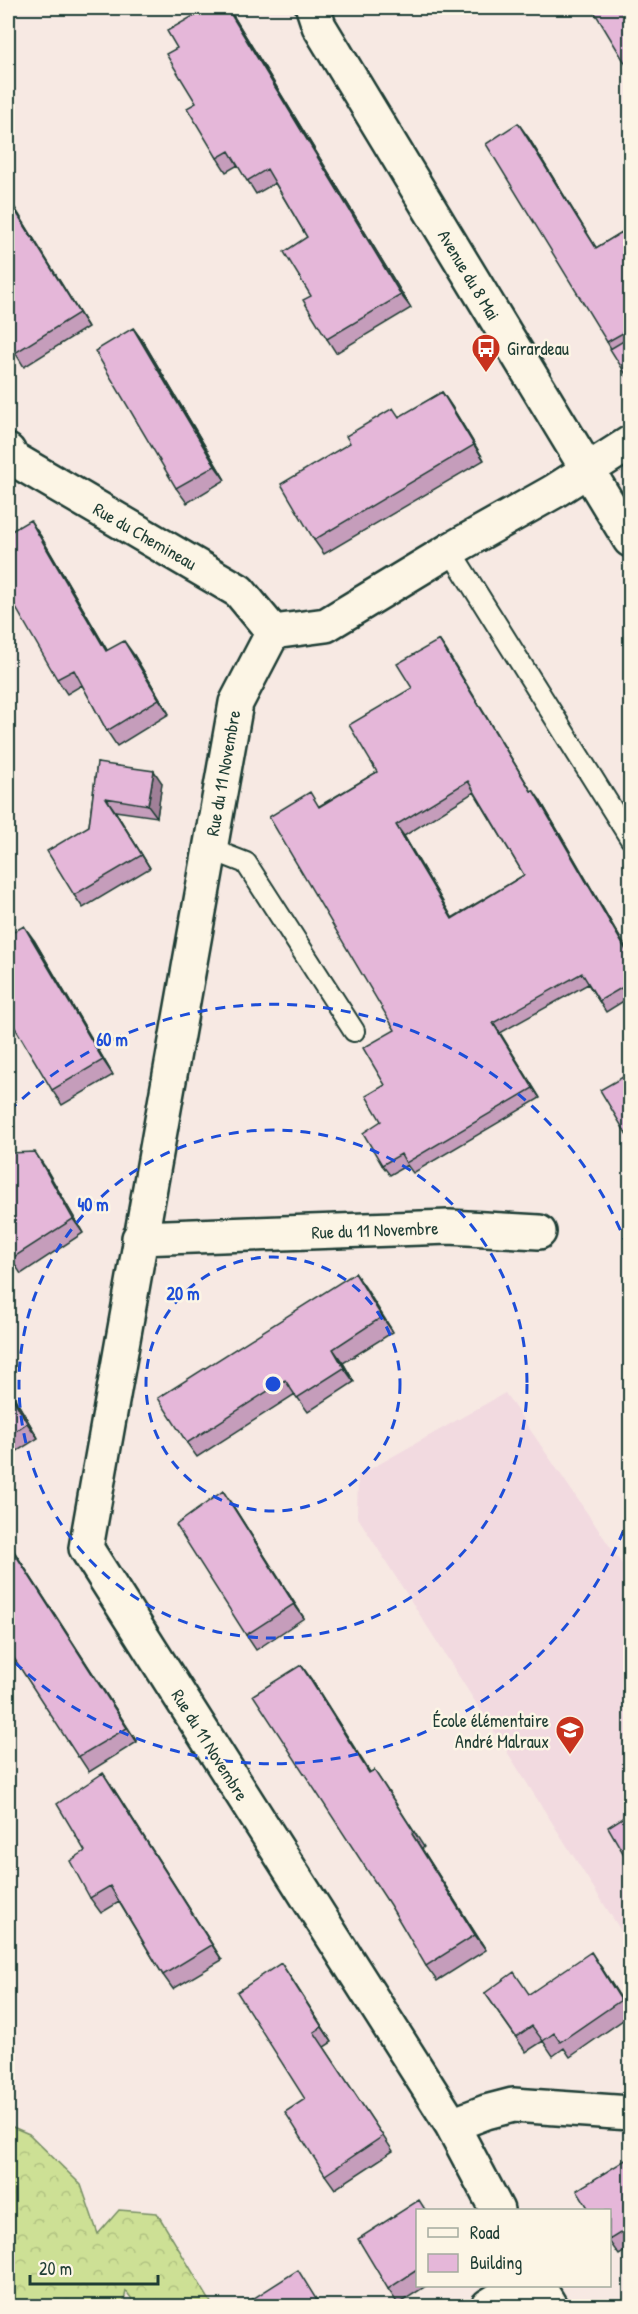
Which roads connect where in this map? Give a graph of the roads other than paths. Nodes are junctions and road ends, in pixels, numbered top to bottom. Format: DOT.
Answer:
graph roads {
  1 [pos="313,8"];
  2 [pos="630,443"];
  3 [pos="9,457"];
  4 [pos="587,470"];
  5 [pos="630,540"];
  6 [pos="450,550"];
  7 [pos="273,632"];
  8 [pos="630,838"];
  9 [pos="210,849"];
  10 [pos="354,1031"];
  11 [pos="539,1232"];
  12 [pos="139,1238"];
  13 [pos="630,2114"];
  14 [pos="452,2126"];
  15 [pos="496,2209"];
  16 [pos="518,2287"];
  17 [pos="539,2287"];
  18 [pos="488,2307"];
  19 [pos="550,2307"];
  1 -- 4 [label="street, Avenue du 8 Mai"];
  2 -- 4 [label="street"];
  3 -- 7 [label="street, Rue du Chemineau"];
  4 -- 5 [label="street, Avenue du 8 Mai"];
  4 -- 6 [label="street"];
  6 -- 7 [label="street"];
  6 -- 8 [label="lane"];
  7 -- 9 [label="street, Rue du 11 Novembre"];
  9 -- 10 [label="lane"];
  9 -- 12 [label="street, Rue du 11 Novembre"];
  11 -- 12 [label="street, Rue du 11 Novembre"];
  12 -- 14 [label="street, Rue du 11 Novembre"];
  13 -- 14 [label="street"];
  14 -- 15 [label="street, Rue du 11 Novembre"];
  16 -- 18 [label="street"];
  17 -- 19 [label="street"];
}
